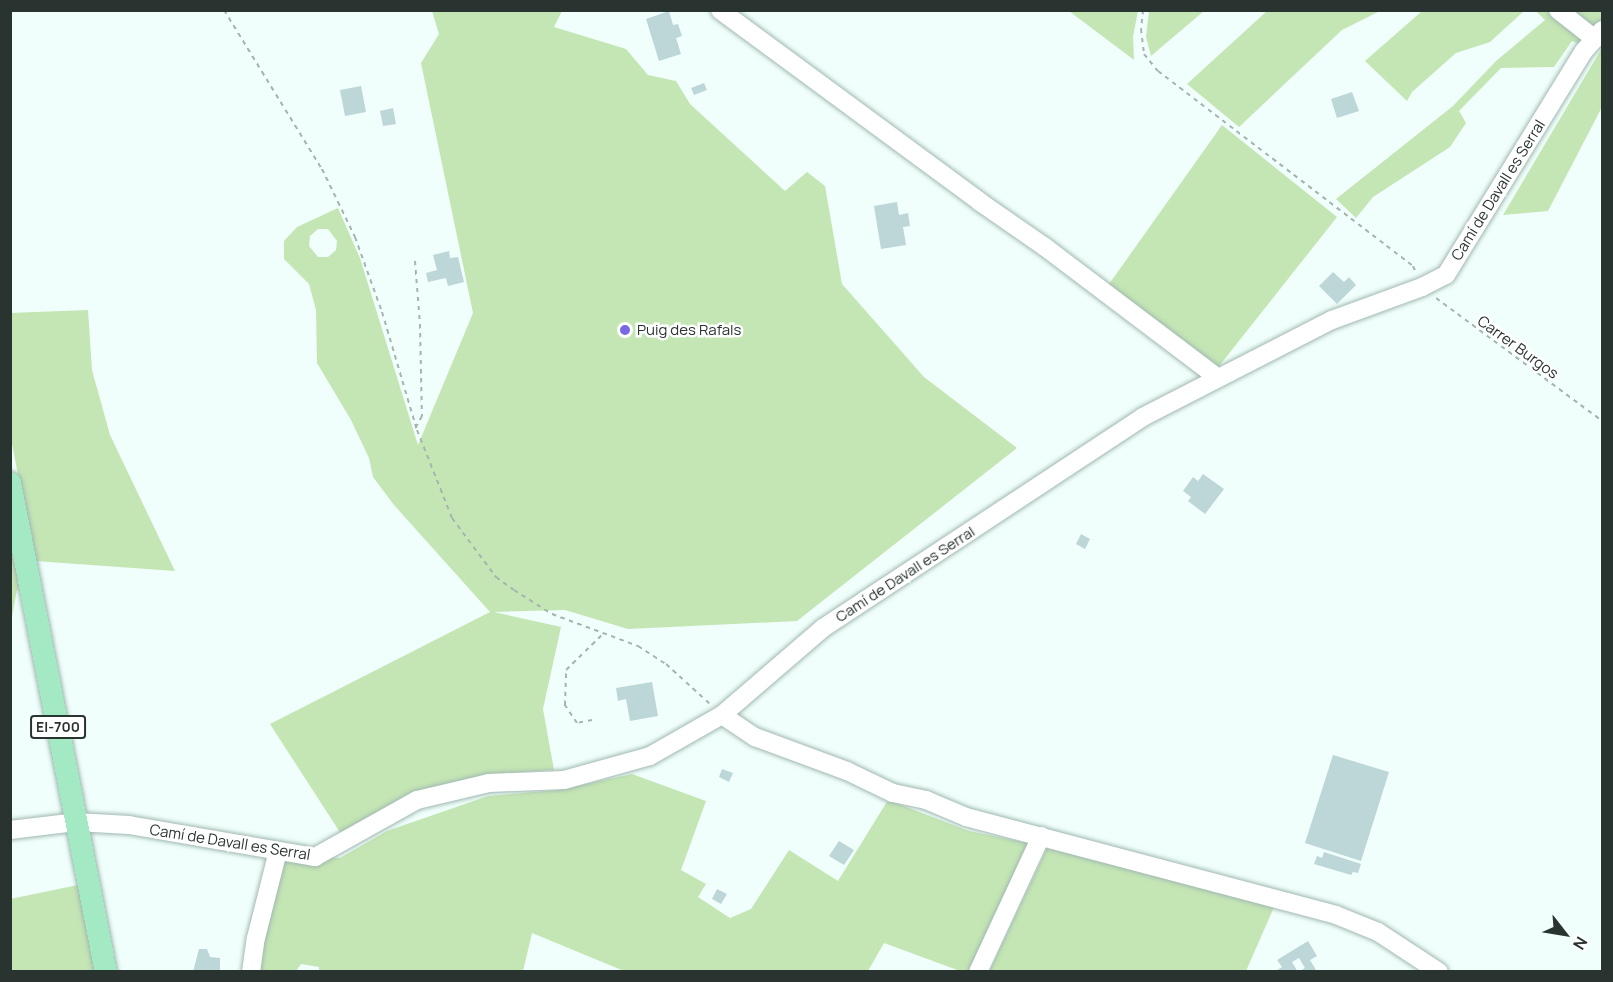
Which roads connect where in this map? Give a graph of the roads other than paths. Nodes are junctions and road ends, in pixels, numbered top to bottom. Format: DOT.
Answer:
graph roads {
  1 [pos="720,10"];
  2 [pos="1558,10"];
  3 [pos="1599,34"];
  4 [pos="1218,378"];
  5 [pos="10,483"];
  6 [pos="722,715"];
  7 [pos="76,822"];
  8 [pos="10,830"];
  9 [pos="1041,836"];
  10 [pos="278,851"];
  11 [pos="106,972"];
  12 [pos="251,972"];
  13 [pos="978,972"];
  14 [pos="1439,972"];
  1 -- 4 [label="street"];
  2 -- 3 [label="street"];
  3 -- 4 [label="street, Camí de Davall es Serral"];
  4 -- 6 [label="street, Camí de Davall es Serral"];
  5 -- 7 [label="main road, EI-700"];
  6 -- 9 [label="street"];
  6 -- 10 [label="street, Camí de Davall es Serral"];
  7 -- 8 [label="street, Camí de Davall es Serral"];
  7 -- 10 [label="street, Camí de Davall es Serral"];
  7 -- 11 [label="main road, EI-700"];
  9 -- 13 [label="street"];
  9 -- 14 [label="street"];
  10 -- 12 [label="street"];
}
